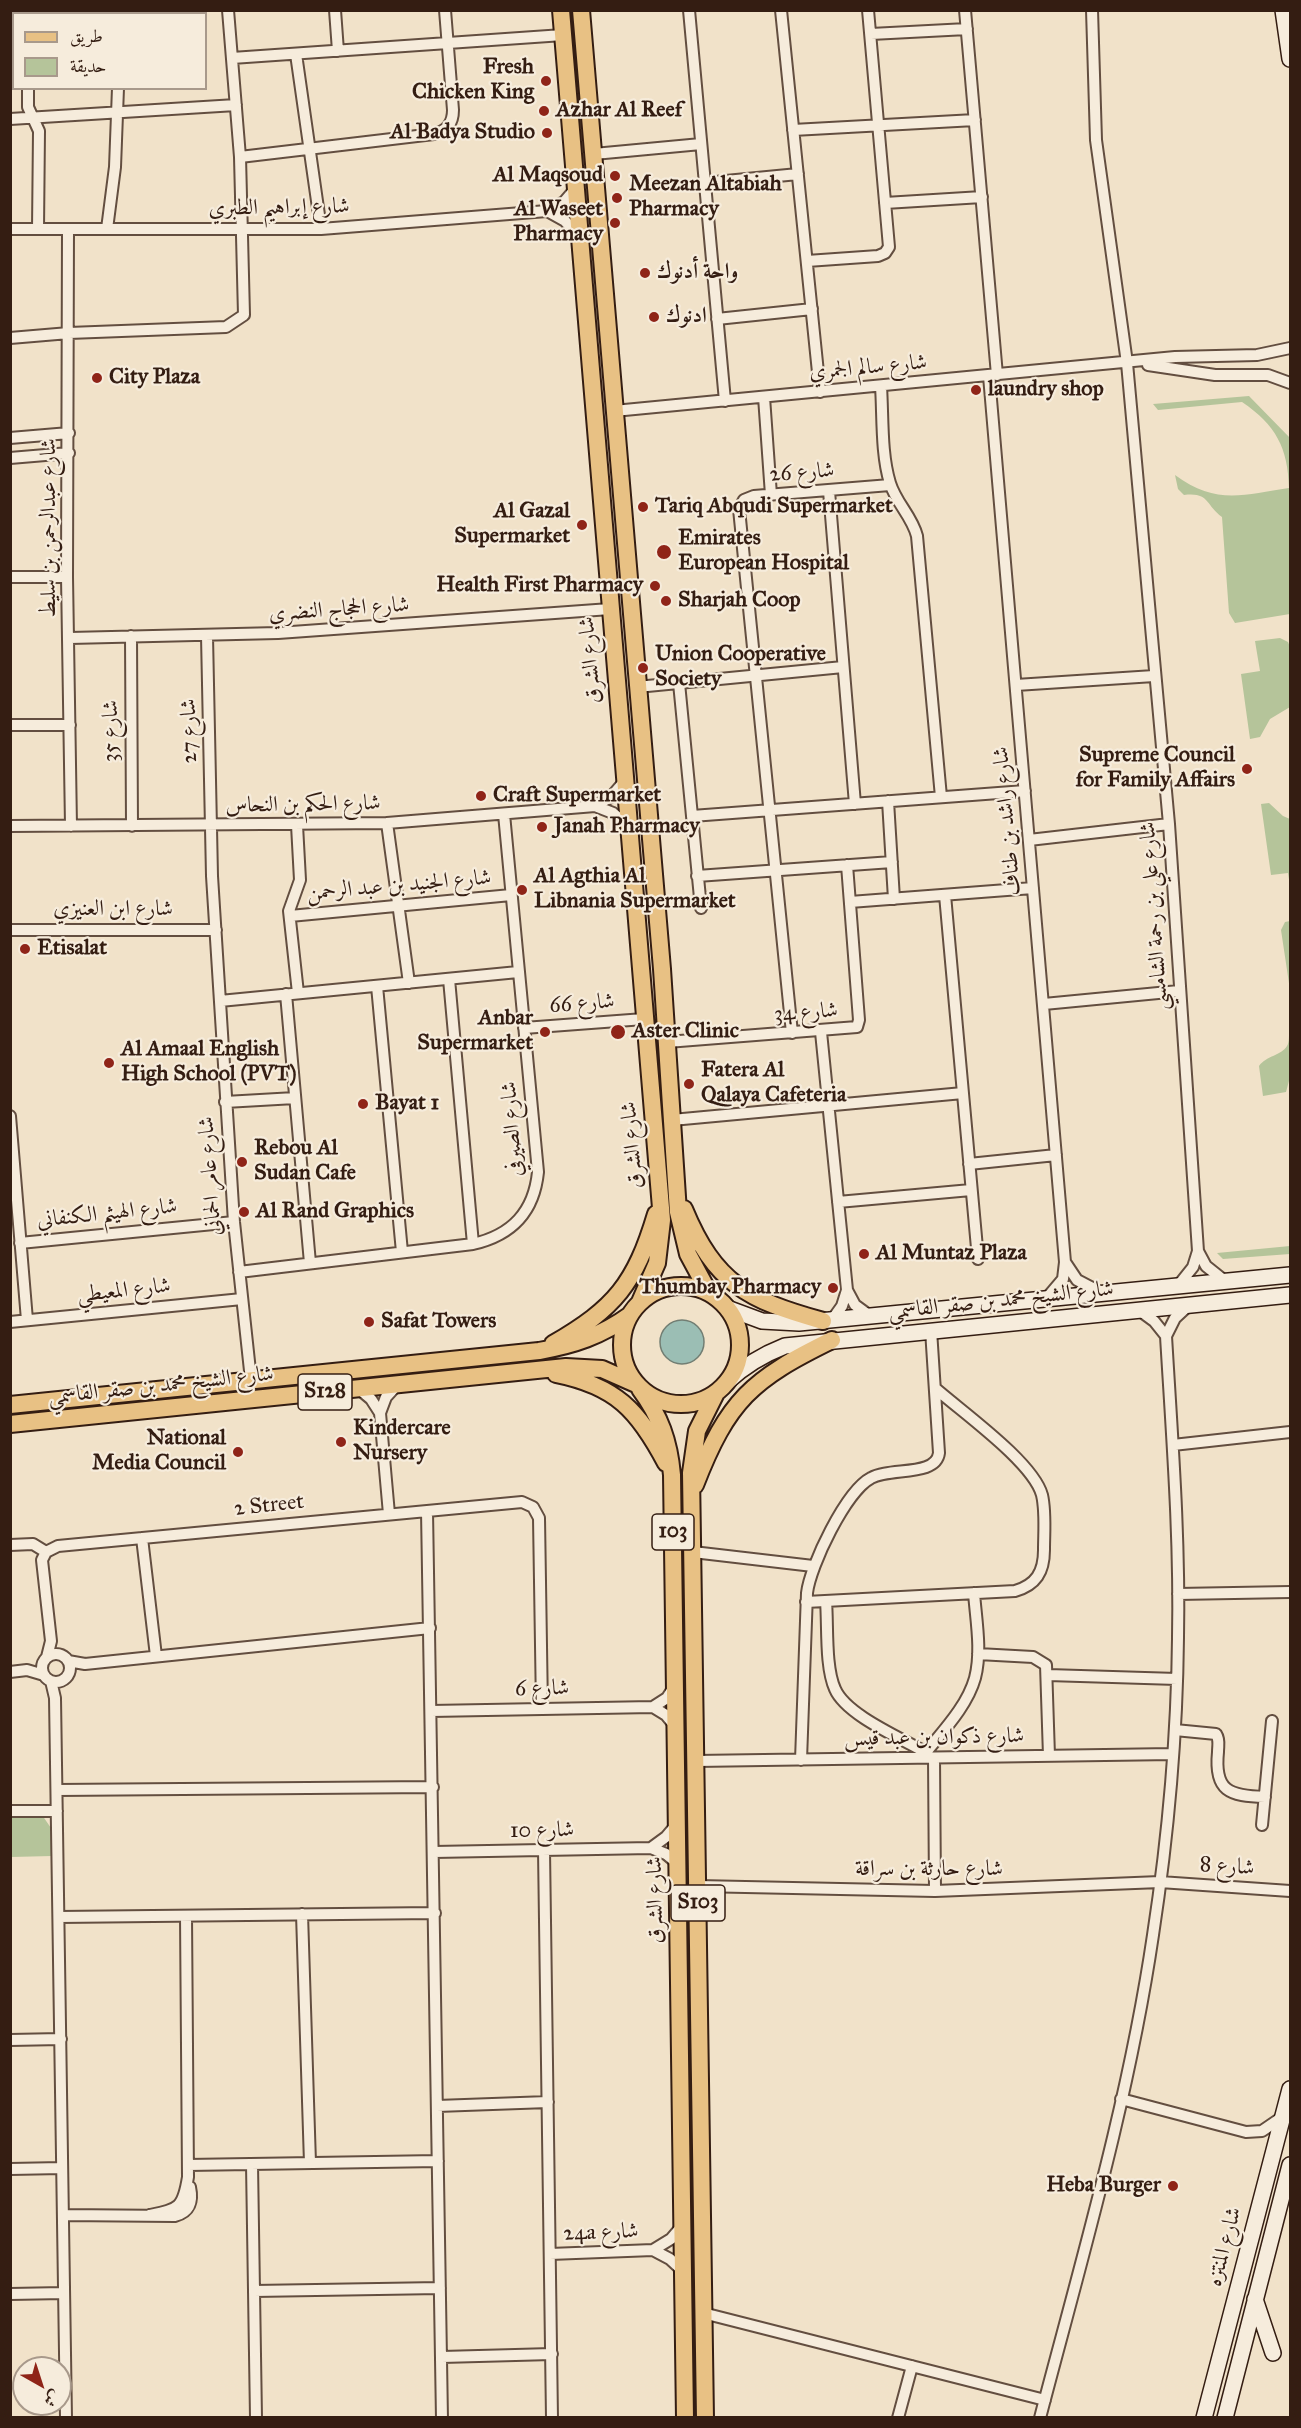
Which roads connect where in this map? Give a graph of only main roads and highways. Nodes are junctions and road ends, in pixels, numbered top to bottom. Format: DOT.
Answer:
graph roads {
  1 [pos="561,10"];
  2 [pos="581,10"];
  3 [pos="1283,10"];
  4 [pos="1288,37"];
  5 [pos="1290,59"];
  6 [pos="676,1190"];
  7 [pos="660,1199"];
  8 [pos="1290,1275"];
  9 [pos="709,1293"];
  10 [pos="1290,1295"];
  11 [pos="727,1308"];
  12 [pos="635,1309"];
  13 [pos="827,1320"];
  14 [pos="832,1340"];
  15 [pos="539,1351"];
  16 [pos="538,1371"];
  17 [pos="638,1387"];
  18 [pos="722,1387"];
  19 [pos="99,1396"];
  20 [pos="10,1405"];
  21 [pos="36,1421"];
  22 [pos="10,1424"];
  23 [pos="672,1474"];
  24 [pos="692,1494"];
  25 [pos="675,1683"];
  26 [pos="677,1820"];
  27 [pos="697,1843"];
  28 [pos="1290,2089"];
  29 [pos="1290,2165"];
  30 [pos="1255,2300"];
  31 [pos="684,2352"];
  32 [pos="1273,2354"];
  33 [pos="704,2373"];
  34 [pos="685,2418"];
  35 [pos="705,2418"];
  36 [pos="1204,2418"];
  37 [pos="1225,2418"];
  1 -- 7 [label="main road, شارع الشرق"];
  2 -- 6 [label="main road, شارع الشرق"];
  3 -- 4 [label="main road"];
  4 -- 5 [label="main road"];
  6 -- 9 [label="main road, شارع الشرق"];
  6 -- 13 [label="main road"];
  7 -- 12 [label="main road, شارع الشرق"];
  7 -- 15 [label="main road"];
  8 -- 13 [label="main road, شارع الشيخ محمد بن صقر القاسمي"];
  9 -- 11 [label="main road"];
  9 -- 12 [label="main road"];
  10 -- 14 [label="main road, شارع الشيخ محمد بن صقر القاسمي"];
  11 -- 13 [label="main road, شارع الشيخ محمد بن صقر القاسمي"];
  11 -- 18 [label="main road"];
  12 -- 15 [label="main road, شارع الشيخ محمد بن صقر القاسمي / S128"];
  12 -- 17 [label="main road"];
  14 -- 18 [label="main road, شارع الشيخ محمد بن صقر القاسمي"];
  14 -- 24 [label="main road"];
  15 -- 19 [label="main road, شارع الشيخ محمد بن صقر القاسمي / S128"];
  16 -- 17 [label="main road, شارع الشيخ محمد بن صقر القاسمي / S128"];
  16 -- 21 [label="main road, شارع الشيخ محمد بن صقر القاسمي / S128"];
  16 -- 23 [label="main road"];
  17 -- 18 [label="main road"];
  17 -- 23 [label="main road, شارع الشرق / 103"];
  18 -- 24 [label="main road, شارع الشرق / S103"];
  19 -- 20 [label="main road, شارع الشيخ محمد بن صقر القاسمي / S128"];
  19 -- 21 [label="main road"];
  21 -- 22 [label="main road, شارع الشيخ محمد بن صقر القاسمي / S128"];
  23 -- 25 [label="main road, شارع الشرق / 103"];
  24 -- 27 [label="main road, شارع الشرق / S103"];
  25 -- 26 [label="main road, شارع الشرق / S103"];
  26 -- 27 [label="main road"];
  26 -- 31 [label="main road, شارع الشرق / S103"];
  27 -- 33 [label="main road, شارع الشرق / S103"];
  28 -- 36 [label="main road, شارع المنتزه"];
  29 -- 30 [label="main road, شارع المنتزه"];
  30 -- 32 [label="main road"];
  30 -- 37 [label="main road, شارع المنتزه"];
  31 -- 33 [label="main road"];
  31 -- 34 [label="main road, شارع الشرق / S103"];
  33 -- 35 [label="main road, شارع الشرق / S103"];
}
